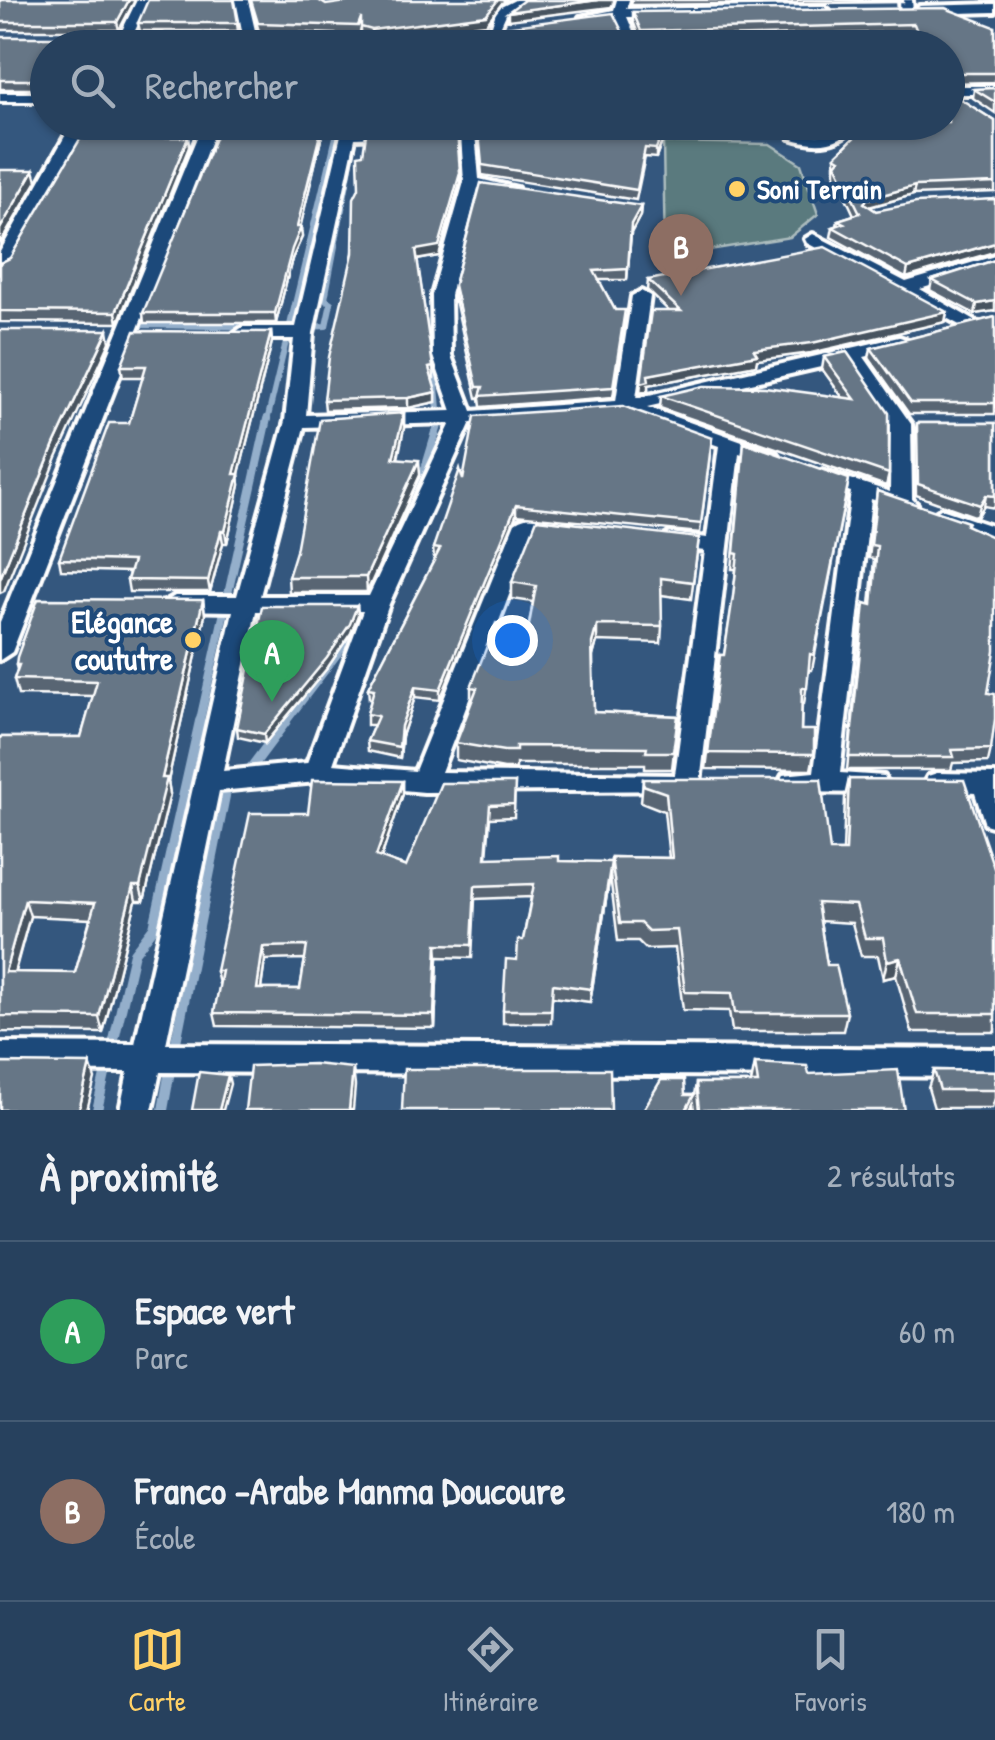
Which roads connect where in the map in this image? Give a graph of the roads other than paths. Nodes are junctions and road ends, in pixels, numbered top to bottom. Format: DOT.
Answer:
graph roads {
  1 [pos="142,0"];
  2 [pos="242,0"];
  3 [pos="524,0"];
  4 [pos="906,5"];
  5 [pos="621,6"];
  6 [pos="995,8"];
  7 [pos="829,10"];
  8 [pos="887,10"];
  9 [pos="566,20"];
  10 [pos="336,22"];
  11 [pos="512,26"];
  12 [pos="129,30"];
  13 [pos="246,30"];
  14 [pos="340,30"];
  15 [pos="629,30"];
  16 [pos="908,30"];
  17 [pos="995,90"];
  18 [pos="965,91"];
  19 [pos="0,97"];
  20 [pos="30,97"];
  21 [pos="965,105"];
  22 [pos="969,108"];
  23 [pos="71,140"];
  24 [pos="211,140"];
  25 [pos="346,140"];
  26 [pos="468,140"];
  27 [pos="36,172"];
  28 [pos="54,172"];
  29 [pos="472,182"];
  30 [pos="525,191"];
  31 [pos="812,239"];
  32 [pos="993,261"];
  33 [pos="1,264"];
  34 [pos="902,289"];
  35 [pos="641,296"];
  36 [pos="995,319"];
  37 [pos="973,325"];
  38 [pos="226,332"];
  39 [pos="304,333"];
  40 [pos="853,354"];
  41 [pos="626,406"];
  42 [pos="464,417"];
  43 [pos="295,422"];
  44 [pos="730,443"];
  45 [pos="862,489"];
  46 [pos="901,502"];
  47 [pos="583,530"];
  48 [pos="995,534"];
  49 [pos="640,537"];
  50 [pos="716,546"];
  51 [pos="20,602"];
  52 [pos="152,603"];
  53 [pos="246,604"];
  54 [pos="377,604"];
  55 [pos="0,652"];
  56 [pos="317,772"];
  57 [pos="210,782"];
  58 [pos="424,782"];
  59 [pos="766,782"];
  60 [pos="826,782"];
  61 [pos="990,784"];
  62 [pos="995,817"];
  63 [pos="0,1057"];
  64 [pos="147,1058"];
  65 [pos="995,1063"];
  66 [pos="136,1110"];
  1 -- 12 [label="street"];
  2 -- 13 [label="street"];
  3 -- 11 [label="street"];
  4 -- 6 [label="street"];
  4 -- 8 [label="street"];
  4 -- 16 [label="street"];
  5 -- 7 [label="street"];
  5 -- 9 [label="street"];
  5 -- 15 [label="street"];
  10 -- 14 [label="street"];
  17 -- 18 [label="street"];
  19 -- 20 [label="street"];
  21 -- 22 [label="street"];
  23 -- 28 [label="street"];
  24 -- 51 [label="street"];
  25 -- 39 [label="street"];
  26 -- 29 [label="street"];
  27 -- 28 [label="street"];
  28 -- 33 [label="street"];
  29 -- 30 [label="street"];
  29 -- 42 [label="street"];
  31 -- 34 [label="street"];
  32 -- 34 [label="street"];
  34 -- 37 [label="street"];
  35 -- 41 [label="street"];
  36 -- 37 [label="street"];
  37 -- 40 [label="street"];
  38 -- 39 [label="street"];
  39 -- 43 [label="street"];
  40 -- 41 [label="street"];
  40 -- 46 [label="street"];
  41 -- 42 [label="street"];
  41 -- 44 [label="street"];
  42 -- 43 [label="street"];
  42 -- 54 [label="street"];
  43 -- 53 [label="street"];
  44 -- 45 [label="street"];
  44 -- 50 [label="street"];
  45 -- 46 [label="street"];
  45 -- 60 [label="street"];
  46 -- 48 [label="street"];
  47 -- 58 [label="street"];
  49 -- 50 [label="street"];
  50 -- 58 [label="street"];
  51 -- 55 [label="street"];
  52 -- 53 [label="street"];
  53 -- 54 [label="street"];
  53 -- 57 [label="street"];
  54 -- 56 [label="street"];
  56 -- 57 [label="street"];
  56 -- 58 [label="street"];
  57 -- 64 [label="street"];
  59 -- 60 [label="street"];
  60 -- 61 [label="street"];
  61 -- 62 [label="street"];
  63 -- 64 [label="street"];
  64 -- 65 [label="street"];
  64 -- 66 [label="street"];
}
